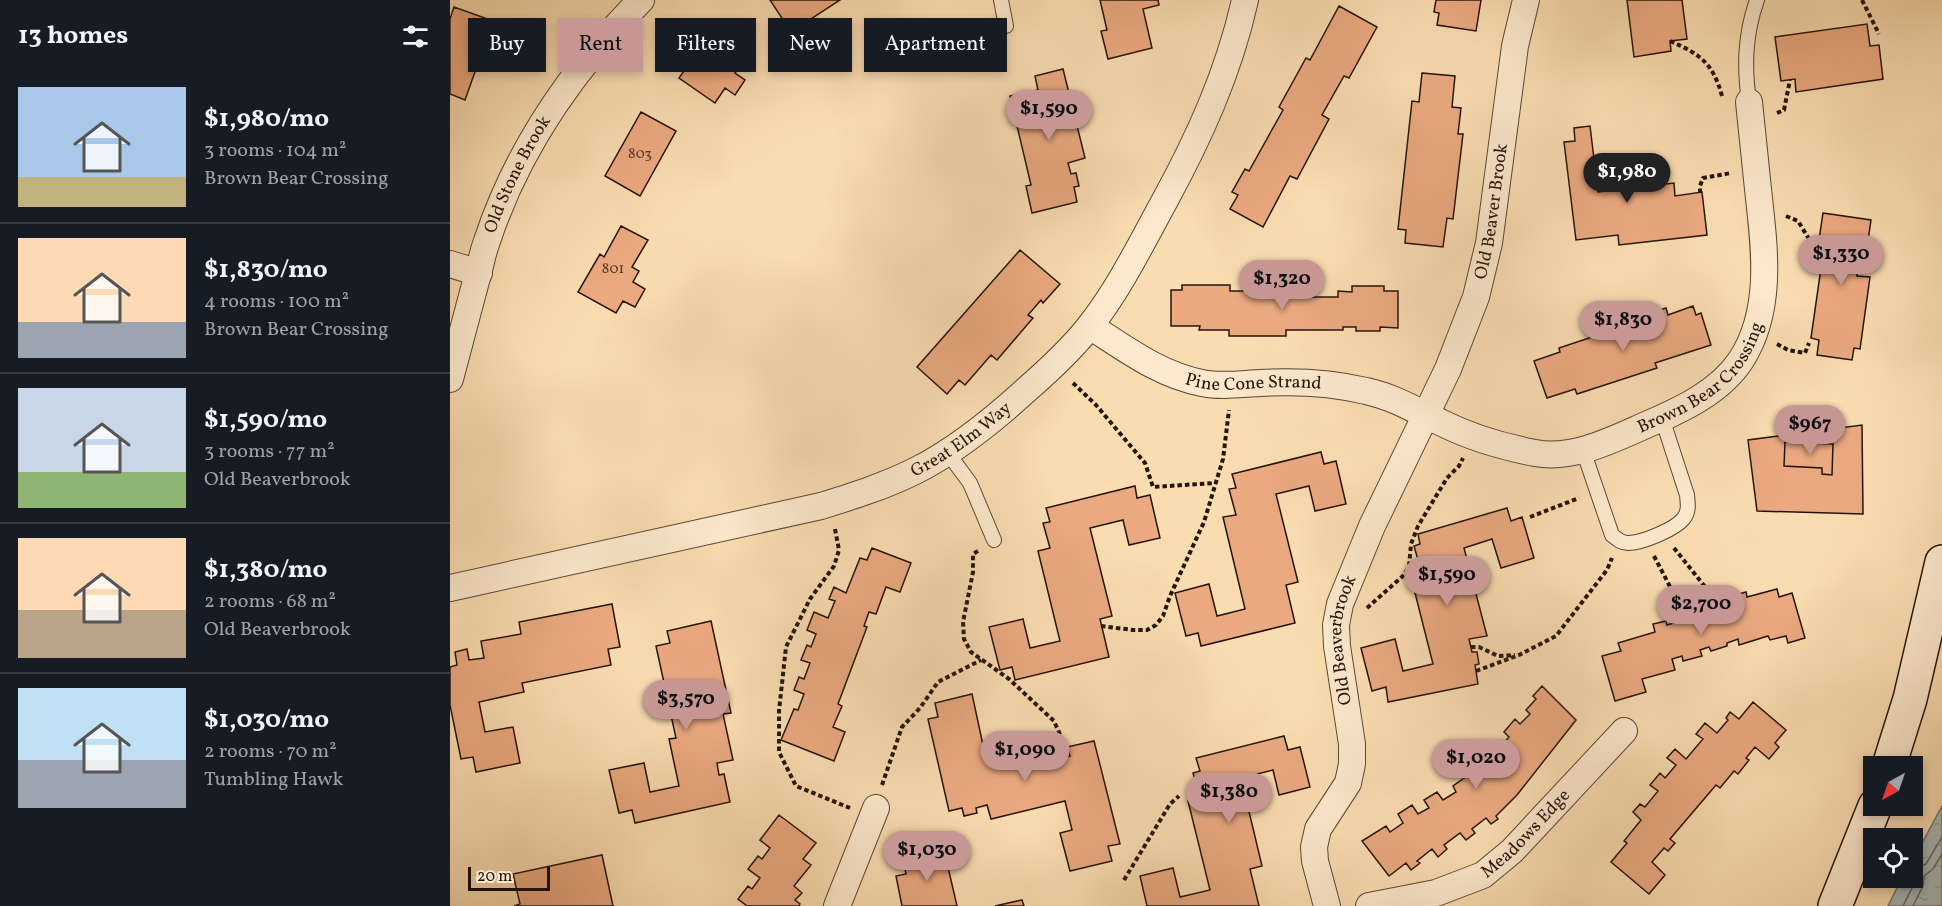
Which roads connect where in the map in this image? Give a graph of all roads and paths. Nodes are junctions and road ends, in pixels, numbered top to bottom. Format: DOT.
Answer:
graph roads {
  1 [pos="641,0"];
  2 [pos="1001,0"];
  3 [pos="1245,0"];
  4 [pos="1526,0"];
  5 [pos="1757,0"];
  6 [pos="1862,0"];
  7 [pos="1004,18"];
  8 [pos="1879,34"];
  9 [pos="1670,41"];
  10 [pos="1722,97"];
  11 [pos="1749,102"];
  12 [pos="1756,169"];
  13 [pos="1700,193"];
  14 [pos="1760,214"];
  15 [pos="1819,240"];
  16 [pos="450,264"];
  17 [pos="479,273"];
  18 [pos="1090,326"];
  19 [pos="1754,333"];
  20 [pos="455,338"];
  21 [pos="1809,343"];
  22 [pos="1055,364"];
  23 [pos="450,379"];
  24 [pos="1232,385"];
  25 [pos="1426,416"];
  26 [pos="1662,418"];
  27 [pos="1472,435"];
  28 [pos="1583,450"];
  29 [pos="947,452"];
  30 [pos="1214,483"];
  31 [pos="1596,491"];
  32 [pos="830,503"];
  33 [pos="1530,517"];
  34 [pos="1666,532"];
  35 [pos="1647,538"];
  36 [pos="994,540"];
  37 [pos="1619,541"];
  38 [pos="1942,562"];
  39 [pos="450,588"];
  40 [pos="1677,600"];
  41 [pos="1677,607"];
  42 [pos="1339,610"];
  43 [pos="1101,626"];
  44 [pos="1471,647"];
  45 [pos="1519,655"];
  46 [pos="981,660"];
  47 [pos="1476,671"];
  48 [pos="1624,731"];
  49 [pos="1892,756"];
  50 [pos="1064,757"];
  51 [pos="1179,796"];
  52 [pos="876,808"];
  53 [pos="1871,816"];
  54 [pos="1124,880"];
  55 [pos="837,906"];
  56 [pos="1327,906"];
  57 [pos="1369,906"];
  58 [pos="1835,906"];
  1 -- 17 [label="street, Old Stone Brook"];
  2 -- 7 [label="lane"];
  3 -- 18 [label="street, Great Elm Way"];
  4 -- 25 [label="street, Old Beaver Brook"];
  5 -- 11 [label="lane"];
  6 -- 8 [label="path"];
  9 -- 10 [label="path"];
  11 -- 12 [label="street, Brown Bear Crossing"];
  12 -- 13 [label="path"];
  12 -- 14 [label="street, Brown Bear Crossing"];
  14 -- 15 [label="path"];
  14 -- 19 [label="street, Brown Bear Crossing"];
  16 -- 17 [label="street"];
  17 -- 20 [label="street, Old Stone Brook"];
  18 -- 22 [label="street, Great Elm Way"];
  18 -- 24 [label="street, Pine Cone Strand"];
  19 -- 21 [label="path"];
  19 -- 26 [label="street, Brown Bear Crossing"];
  20 -- 23 [label="street, Old Stone Brook"];
  22 -- 29 [label="street, Great Elm Way"];
  22 -- 30 [label="path"];
  24 -- 25 [label="street, Pine Cone Strand"];
  24 -- 30 [label="path"];
  25 -- 27 [label="street, Brown Bear Crossing"];
  25 -- 42 [label="street, Old Beaverbrook"];
  26 -- 28 [label="street, Brown Bear Crossing"];
  26 -- 34 [label="lane"];
  27 -- 28 [label="street, Brown Bear Crossing"];
  27 -- 42 [label="path"];
  28 -- 31 [label="lane"];
  29 -- 32 [label="street, Great Elm Way"];
  29 -- 36 [label="lane"];
  30 -- 43 [label="path"];
  31 -- 33 [label="path"];
  31 -- 37 [label="lane"];
  32 -- 39 [label="street, Great Elm Way"];
  32 -- 52 [label="path"];
  34 -- 35 [label="lane"];
  34 -- 40 [label="path"];
  35 -- 37 [label="lane"];
  35 -- 40 [label="path"];
  36 -- 46 [label="path"];
  37 -- 45 [label="path"];
  38 -- 49 [label="main road"];
  40 -- 41 [label="path"];
  42 -- 56 [label="street, Old Beaverbrook"];
  44 -- 45 [label="path"];
  45 -- 47 [label="path"];
  46 -- 50 [label="path"];
  46 -- 52 [label="path"];
  48 -- 57 [label="street, Meadows Edge"];
  51 -- 54 [label="path"];
  52 -- 55 [label="street"];
  53 -- 58 [label="main road"];
}
